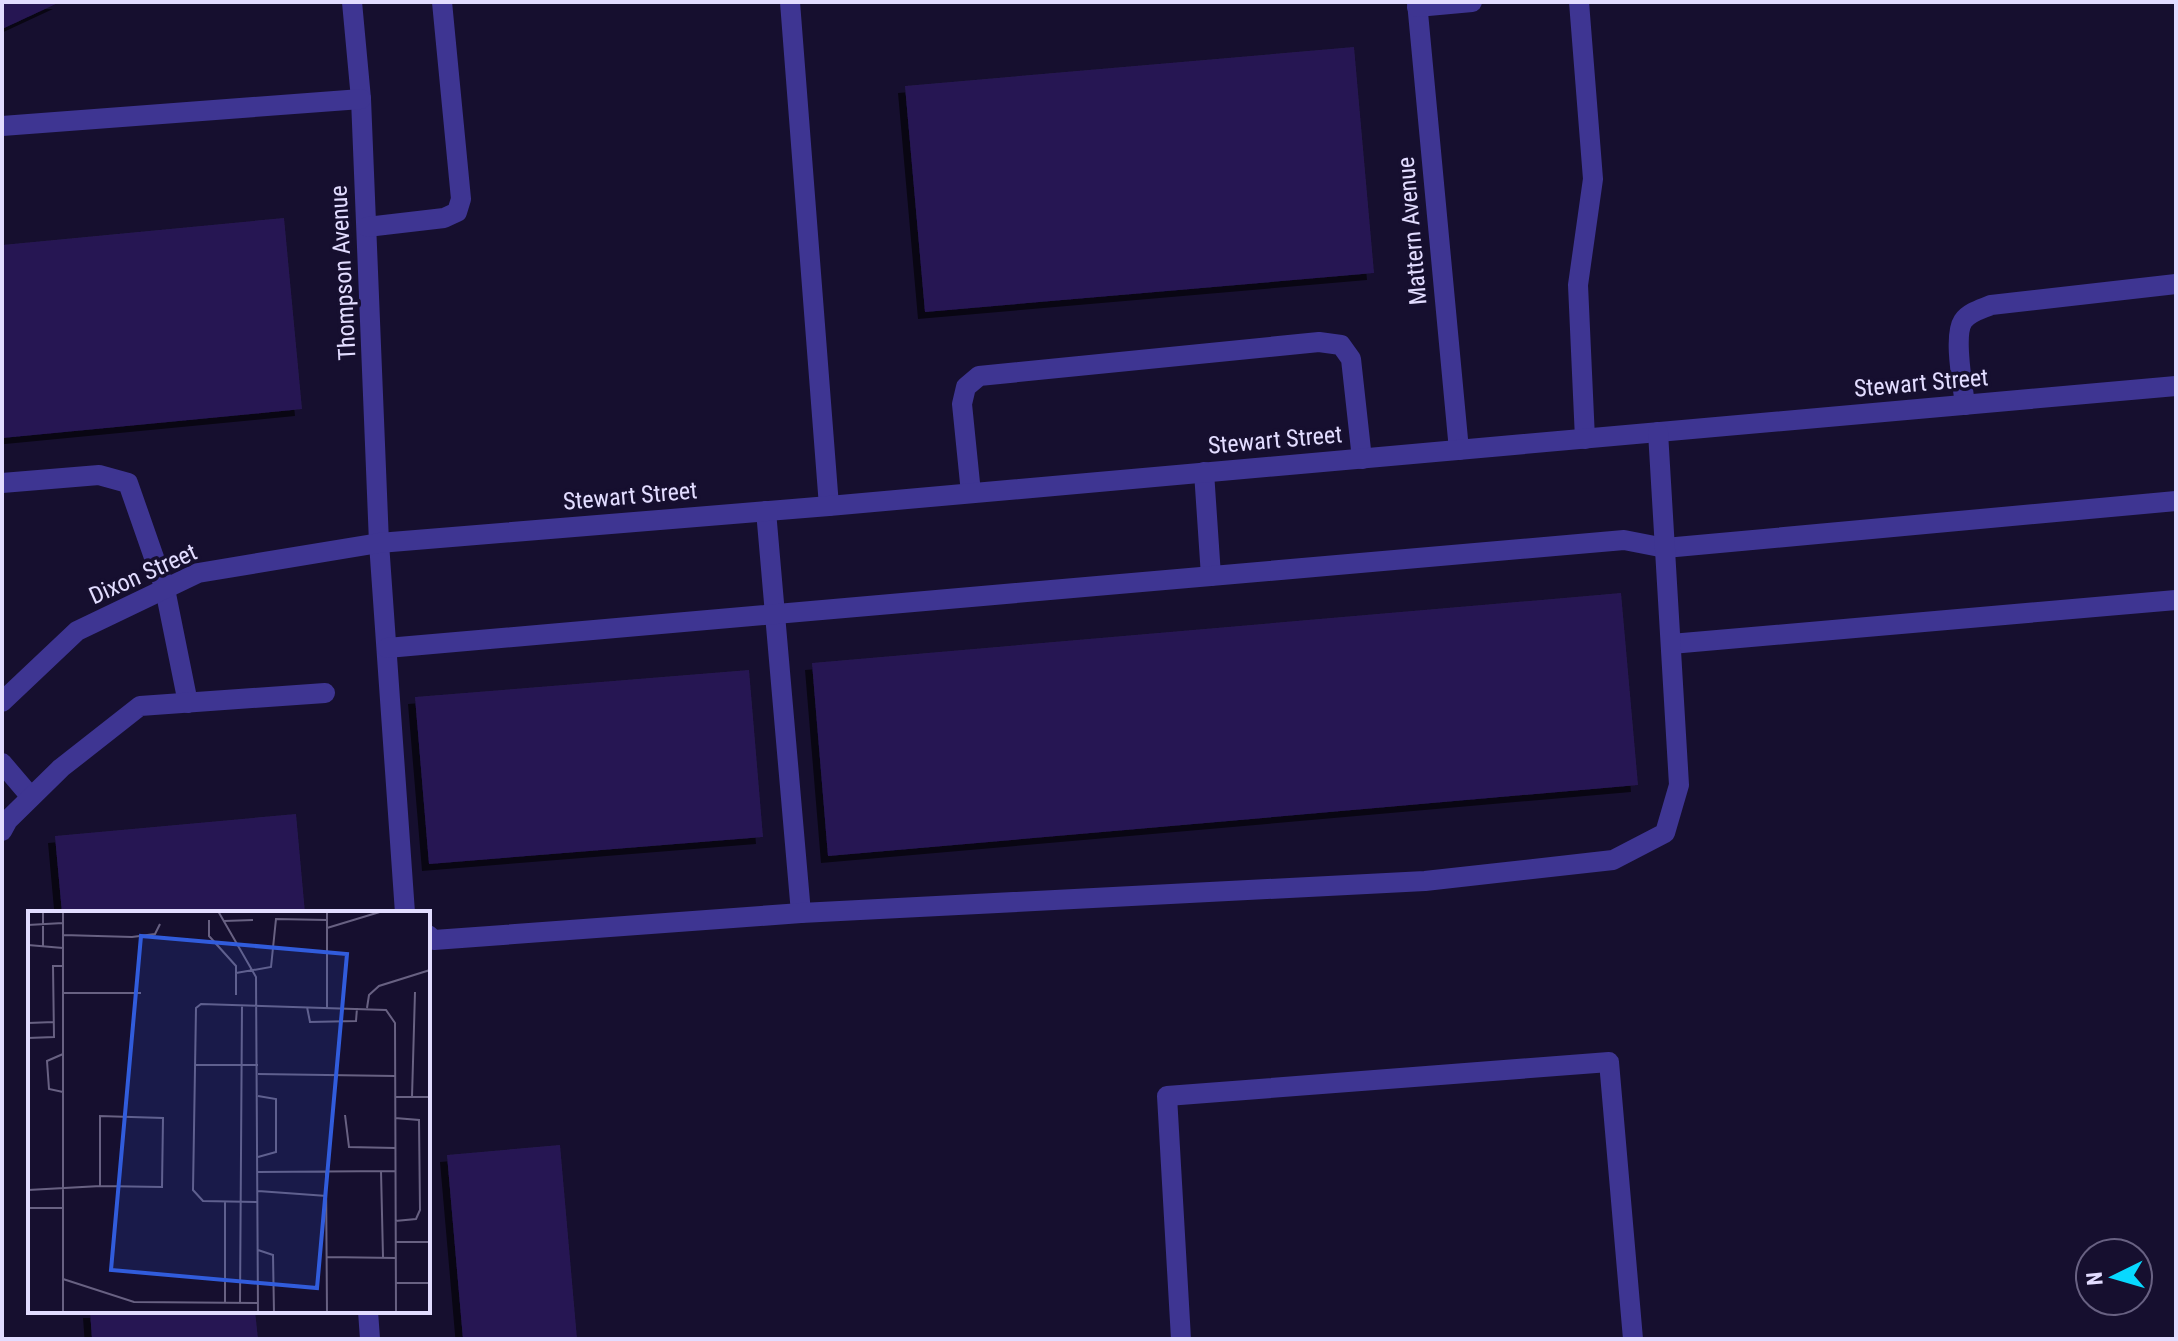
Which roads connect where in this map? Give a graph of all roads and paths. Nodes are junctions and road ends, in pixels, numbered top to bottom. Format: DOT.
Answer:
graph roads {
  1 [pos="352,2"];
  2 [pos="442,2"];
  3 [pos="790,2"];
  4 [pos="1472,2"];
  5 [pos="1579,2"];
  6 [pos="1417,4"];
  7 [pos="361,99"];
  8 [pos="2,126"];
  9 [pos="367,227"];
  10 [pos="2176,284"];
  11 [pos="2176,386"];
  12 [pos="1965,405"];
  13 [pos="1658,432"];
  14 [pos="1585,439"];
  15 [pos="1459,450"];
  16 [pos="1362,459"];
  17 [pos="1204,472"];
  18 [pos="2,483"];
  19 [pos="971,493"];
  20 [pos="2176,501"];
  21 [pos="829,506"];
  22 [pos="766,511"];
  23 [pos="379,543"];
  24 [pos="1665,548"];
  25 [pos="1211,576"];
  26 [pos="165,589"];
  27 [pos="2176,600"];
  28 [pos="775,614"];
  29 [pos="1671,644"];
  30 [pos="387,648"];
  31 [pos="325,693"];
  32 [pos="2,702"];
  33 [pos="188,703"];
  34 [pos="2,763"];
  35 [pos="31,797"];
  36 [pos="2,831"];
  37 [pos="405,911"];
  38 [pos="801,913"];
  39 [pos="430,937"];
  40 [pos="368,1313"];
  41 [pos="370,1339"];
  42 [pos="1181,1339"];
  43 [pos="1633,1339"];
  1 -- 7 [label="street, Thompson Avenue"];
  2 -- 9 [label="street"];
  3 -- 21 [label="street"];
  4 -- 6 [label="street"];
  5 -- 14 [label="street"];
  6 -- 15 [label="street, Mattern Avenue"];
  7 -- 8 [label="street"];
  7 -- 9 [label="street, Thompson Avenue"];
  9 -- 23 [label="street, Thompson Avenue"];
  10 -- 12 [label="street"];
  11 -- 12 [label="street, Stewart Street"];
  12 -- 13 [label="street, Stewart Street"];
  13 -- 14 [label="street, Stewart Street"];
  13 -- 24 [label="street"];
  14 -- 15 [label="street, Stewart Street"];
  15 -- 16 [label="street, Stewart Street"];
  16 -- 17 [label="street, Stewart Street"];
  16 -- 19 [label="street"];
  17 -- 19 [label="street, Stewart Street"];
  17 -- 25 [label="street"];
  18 -- 26 [label="street"];
  19 -- 21 [label="street, Stewart Street"];
  20 -- 24 [label="street"];
  21 -- 22 [label="street, Stewart Street"];
  22 -- 23 [label="street, Stewart Street"];
  22 -- 28 [label="street"];
  23 -- 26 [label="street, Dixon Street"];
  23 -- 30 [label="street, Thompson Avenue"];
  24 -- 25 [label="street"];
  24 -- 29 [label="street"];
  25 -- 28 [label="street"];
  26 -- 32 [label="street, Dixon Street"];
  26 -- 33 [label="street"];
  27 -- 29 [label="street"];
  28 -- 30 [label="street"];
  28 -- 38 [label="street"];
  29 -- 38 [label="street"];
  30 -- 37 [label="street, Thompson Avenue"];
  31 -- 33 [label="street"];
  33 -- 35 [label="street"];
  34 -- 35 [label="street"];
  35 -- 36 [label="street"];
  38 -- 39 [label="street"];
  40 -- 41 [label="street"];
  42 -- 43 [label="street"];
}
